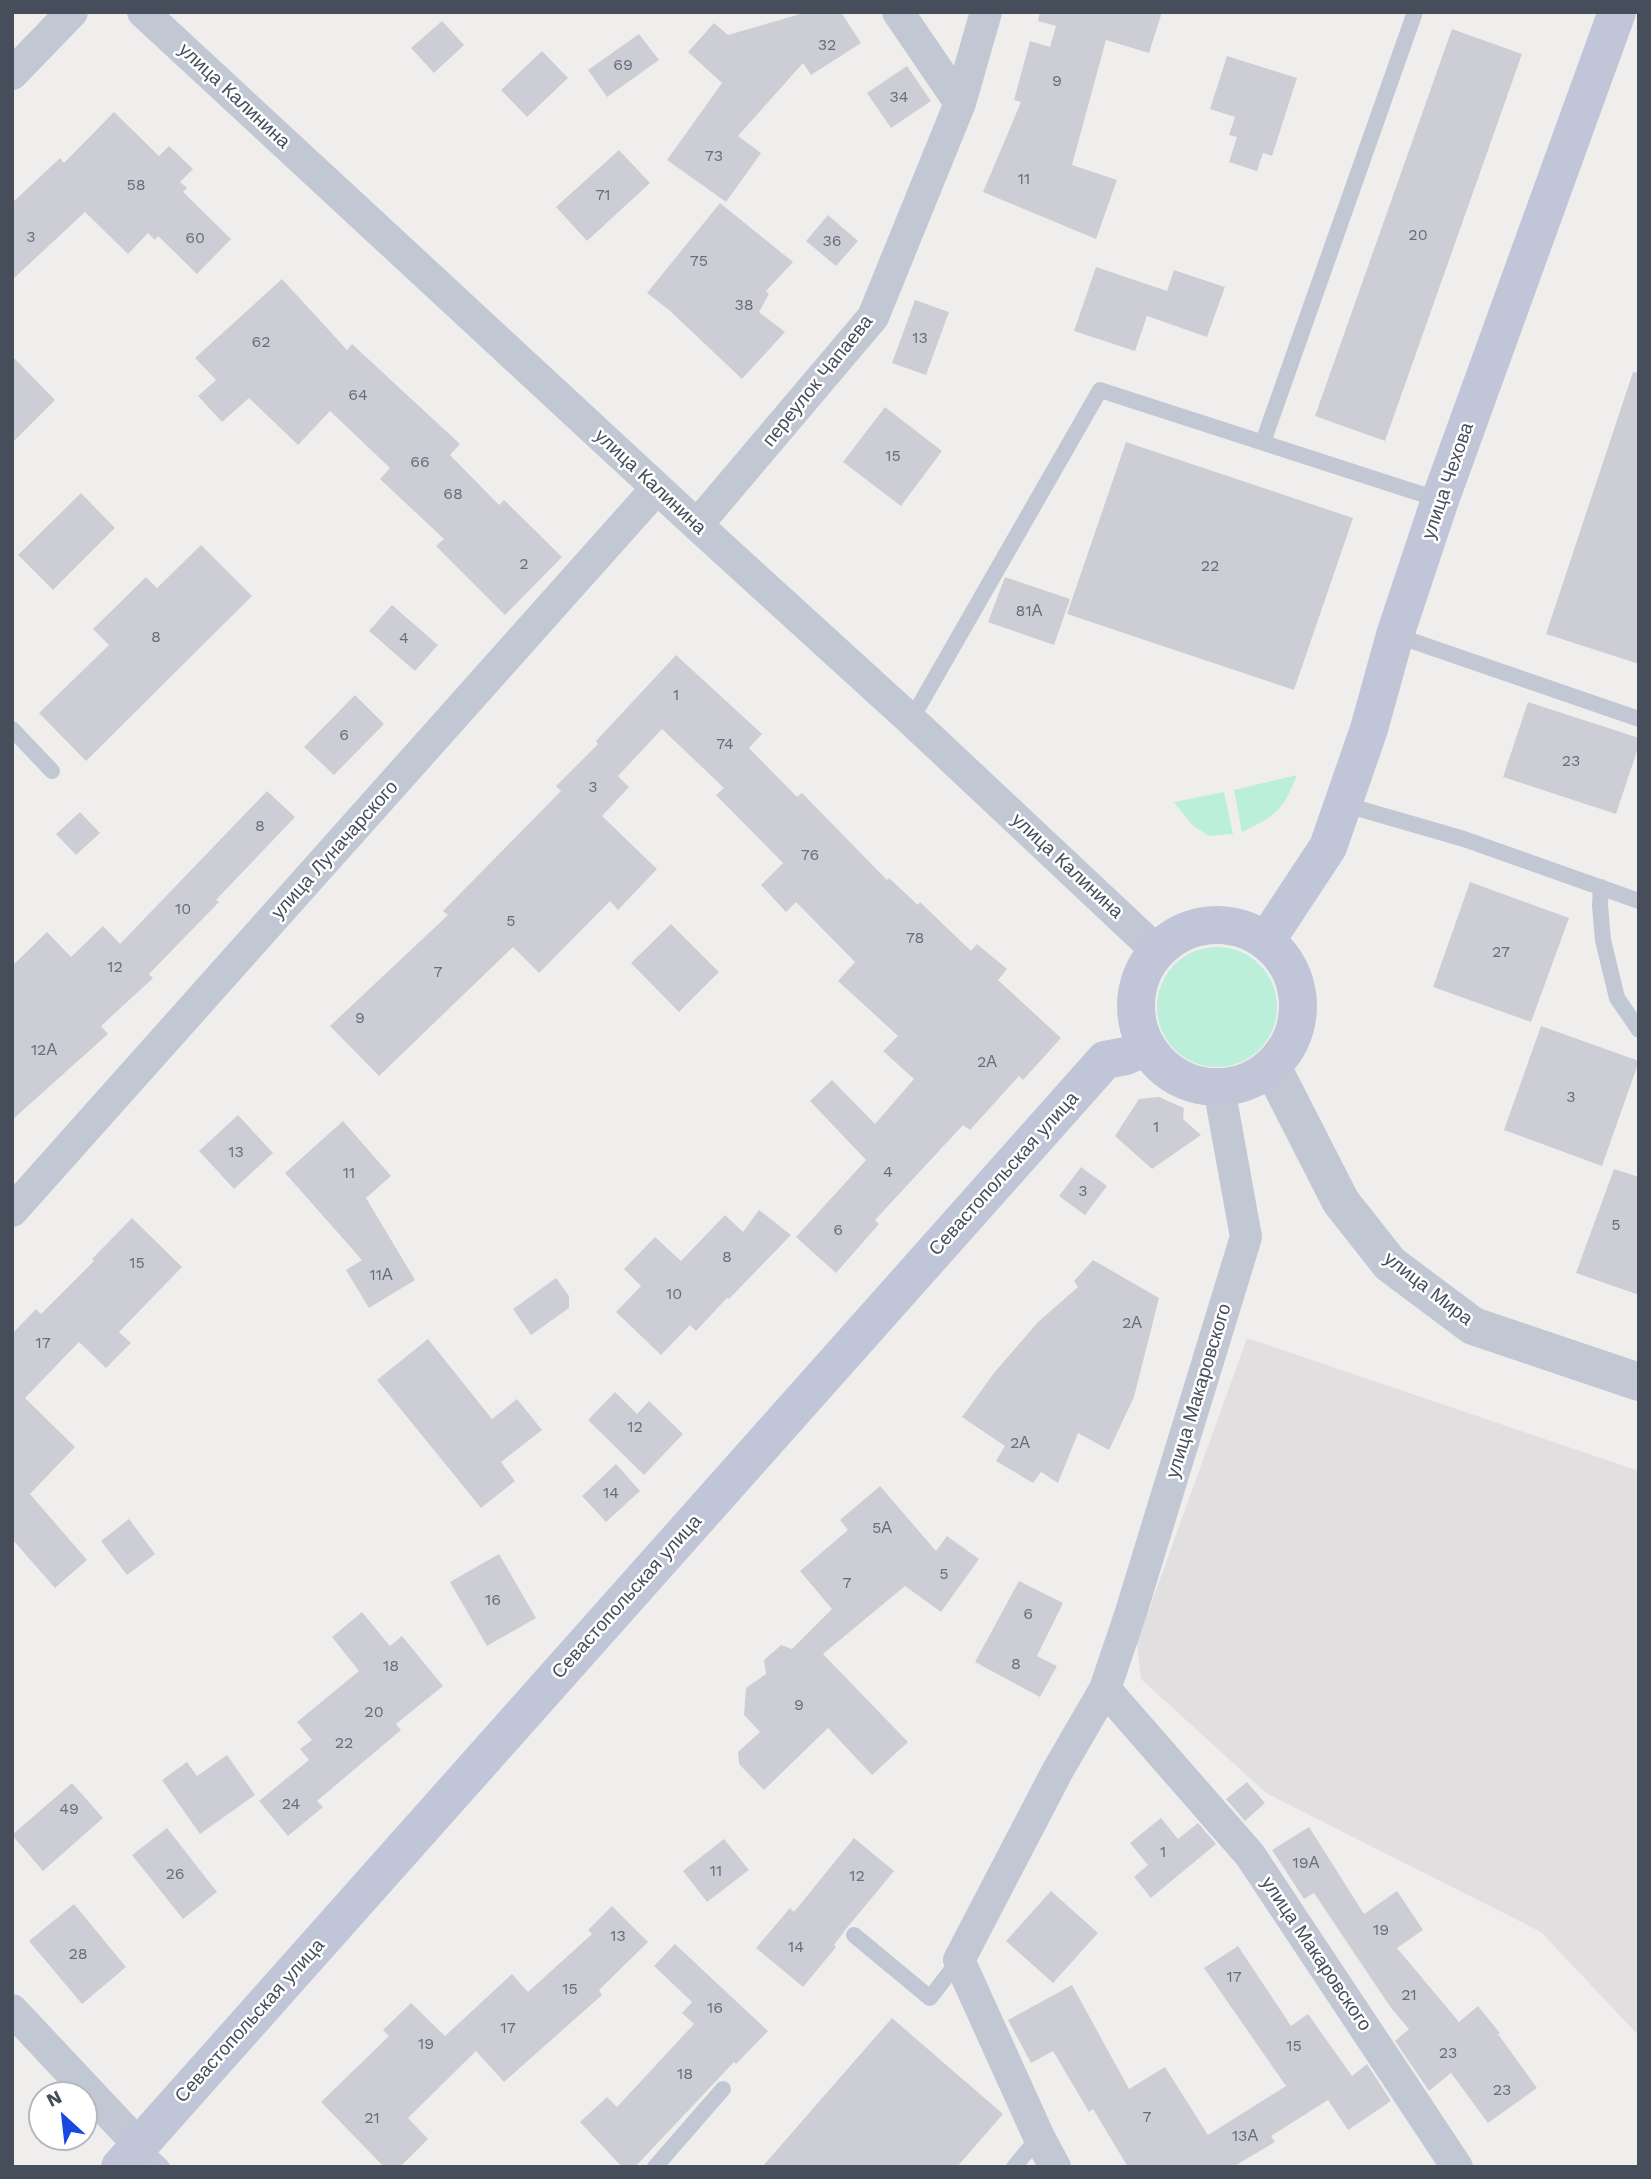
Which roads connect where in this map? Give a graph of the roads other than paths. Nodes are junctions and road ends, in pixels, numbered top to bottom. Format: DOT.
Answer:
graph roads {
  1 [pos="72,12"];
  2 [pos="143,12"];
  3 [pos="898,12"];
  4 [pos="986,12"];
  5 [pos="1415,12"];
  6 [pos="1620,15"];
  7 [pos="12,74"];
  8 [pos="960,103"];
  9 [pos="1263,442"];
  10 [pos="657,488"];
  11 [pos="1440,500"];
  12 [pos="697,525"];
  13 [pos="1395,635"];
  14 [pos="911,719"];
  15 [pos="1639,719"];
  16 [pos="12,729"];
  17 [pos="52,771"];
  18 [pos="1343,804"];
  19 [pos="1601,887"];
  20 [pos="1639,901"];
  21 [pos="1266,941"];
  22 [pos="1157,951"];
  23 [pos="1639,1030"];
  24 [pos="1146,1047"];
  25 [pos="1272,1067"];
  26 [pos="1219,1088"];
  27 [pos="12,1211"];
  28 [pos="1639,1382"];
  29 [pos="1105,1689"];
  30 [pos="854,1935"];
  31 [pos="959,1959"];
  32 [pos="12,2010"];
  33 [pos="723,2089"];
  34 [pos="1039,2137"];
  35 [pos="140,2160"];
  36 [pos="655,2167"];
  37 [pos="1014,2167"];
  38 [pos="1055,2167"];
  39 [pos="1457,2167"];
  1 -- 7 [label="street"];
  2 -- 10 [label="street, улица Калинина"];
  3 -- 8 [label="street"];
  4 -- 8 [label="street, переулок Чапаева"];
  5 -- 9 [label="lane"];
  6 -- 11 [label="main road, улица Чехова"];
  8 -- 12 [label="street, переулок Чапаева"];
  9 -- 11 [label="lane"];
  9 -- 14 [label="lane"];
  10 -- 12 [label="street, улица Калинина"];
  10 -- 27 [label="street, улица Луначарского"];
  11 -- 13 [label="main road, улица Чехова"];
  12 -- 14 [label="street, улица Калинина"];
  13 -- 15 [label="lane"];
  13 -- 18 [label="main road, улица Чехова"];
  14 -- 22 [label="street, улица Калинина"];
  16 -- 17 [label="lane"];
  18 -- 19 [label="lane"];
  18 -- 21 [label="main road, улица Чехова"];
  19 -- 20 [label="lane"];
  19 -- 23 [label="lane"];
  21 -- 22 [label="main road"];
  21 -- 25 [label="main road"];
  22 -- 24 [label="main road"];
  24 -- 26 [label="main road"];
  24 -- 35 [label="main road, Севастопольская улица"];
  25 -- 26 [label="main road"];
  25 -- 28 [label="street, улица Мира"];
  26 -- 29 [label="street, улица Макаровского"];
  29 -- 31 [label="street, улица Макаровского"];
  29 -- 39 [label="street, улица Макаровского"];
  30 -- 31 [label="lane"];
  31 -- 34 [label="street"];
  32 -- 35 [label="street"];
  33 -- 36 [label="lane"];
  34 -- 37 [label="lane"];
  34 -- 38 [label="street"];
}
